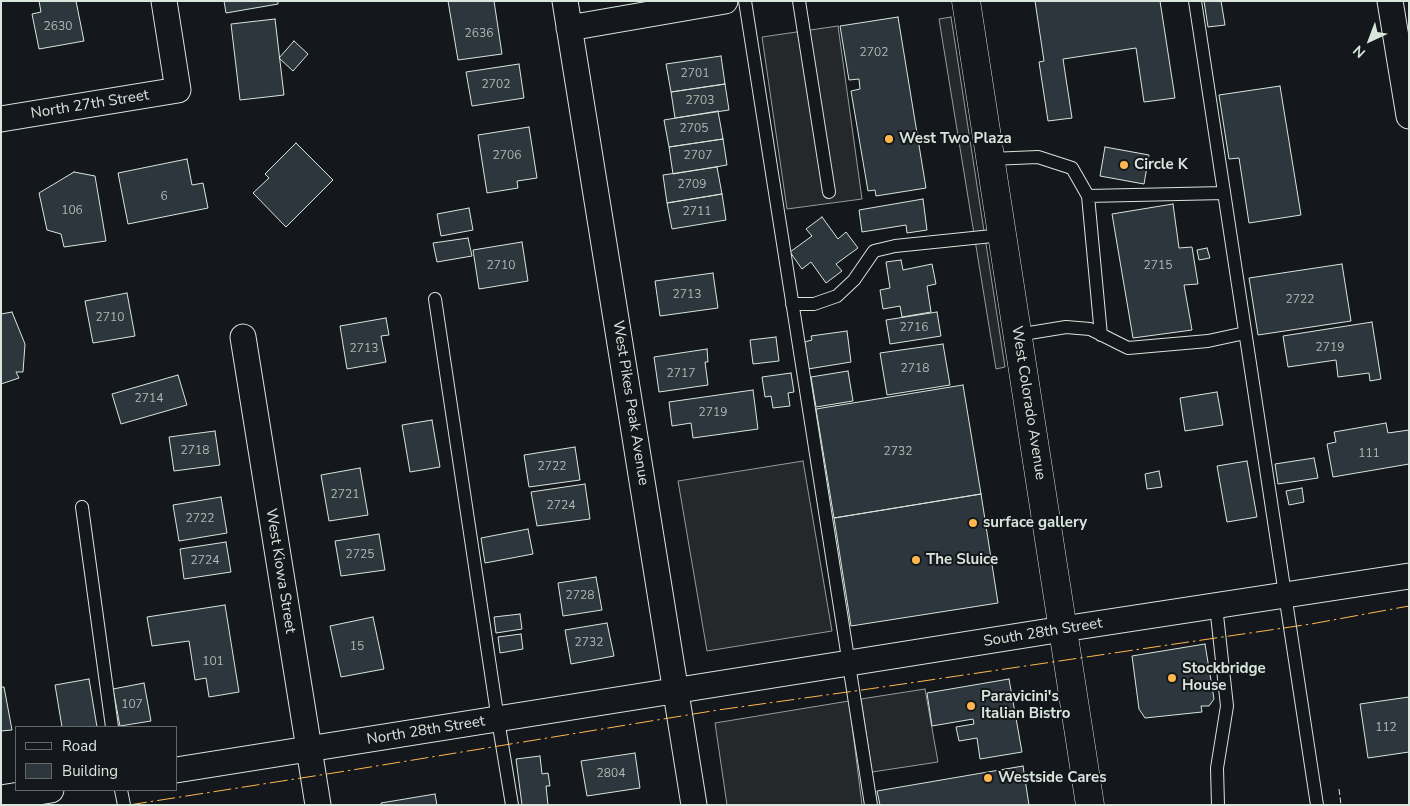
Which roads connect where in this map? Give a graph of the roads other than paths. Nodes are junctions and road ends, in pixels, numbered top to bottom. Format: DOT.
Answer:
graph roads {
  1 [pos="164,1"];
  2 [pos="564,1"];
  3 [pos="724,1"];
  4 [pos="745,1"];
  5 [pos="799,1"];
  6 [pos="966,1"];
  7 [pos="1195,1"];
  8 [pos="1390,1"];
  9 [pos="569,28"];
  10 [pos="1409,116"];
  11 [pos="1,119"];
  12 [pos="990,159"];
  13 [pos="829,192"];
  14 [pos="1224,193"];
  15 [pos="1088,196"];
  16 [pos="1002,235"];
  17 [pos="435,299"];
  18 [pos="792,304"];
  19 [pos="1246,333"];
  20 [pos="1017,335"];
  21 [pos="1101,335"];
  22 [pos="243,337"];
  23 [pos="82,506"];
  24 [pos="1409,576"];
  25 [pos="1286,595"];
  26 [pos="1216,606"];
  27 [pos="1063,629"];
  28 [pos="848,663"];
  29 [pos="677,691"];
  30 [pos="498,720"];
  31 [pos="112,726"];
  32 [pos="309,749"];
  33 [pos="178,770"];
  34 [pos="45,791"];
  35 [pos="121,791"];
  36 [pos="1,798"];
  37 [pos="124,805"];
  38 [pos="318,805"];
  39 [pos="512,805"];
  40 [pos="694,805"];
  41 [pos="871,805"];
  42 [pos="1090,805"];
  43 [pos="1218,805"];
  44 [pos="1317,805"];
  1 -- 11 [label="street, North 27th Street"];
  2 -- 9 [label="street, West Pikes Peak Avenue"];
  3 -- 9 [label="street"];
  4 -- 18 [label="lane"];
  5 -- 13 [label="lane"];
  6 -- 12 [label="main road, West Colorado Avenue"];
  7 -- 14 [label="lane"];
  8 -- 10 [label="street"];
  9 -- 29 [label="street, West Pikes Peak Avenue"];
  12 -- 15 [label="lane"];
  12 -- 16 [label="main road, West Colorado Avenue"];
  14 -- 15 [label="lane"];
  14 -- 19 [label="lane"];
  15 -- 21 [label="lane"];
  16 -- 18 [label="lane"];
  16 -- 20 [label="main road, West Colorado Avenue"];
  17 -- 30 [label="lane"];
  18 -- 28 [label="lane"];
  19 -- 21 [label="lane"];
  19 -- 25 [label="lane"];
  20 -- 21 [label="lane"];
  20 -- 27 [label="main road, West Colorado Avenue"];
  22 -- 32 [label="street, West Kiowa Street"];
  23 -- 31 [label="lane"];
  24 -- 25 [label="street, South 28th Street"];
  25 -- 26 [label="street, South 28th Street"];
  25 -- 44 [label="lane"];
  26 -- 27 [label="street, South 28th Street"];
  26 -- 43 [label="lane"];
  27 -- 28 [label="street, South 28th Street"];
  27 -- 42 [label="main road, West Colorado Avenue"];
  28 -- 29 [label="street, South 28th Street"];
  28 -- 41 [label="lane"];
  29 -- 30 [label="street, North 28th Street"];
  29 -- 40 [label="street, West Pikes Peak Avenue"];
  30 -- 32 [label="street, North 28th Street"];
  30 -- 39 [label="lane"];
  32 -- 33 [label="street, North 28th Street"];
  32 -- 38 [label="street, West Kiowa Street"];
  34 -- 36 [label="street"];
  35 -- 37 [label="lane"];
}
